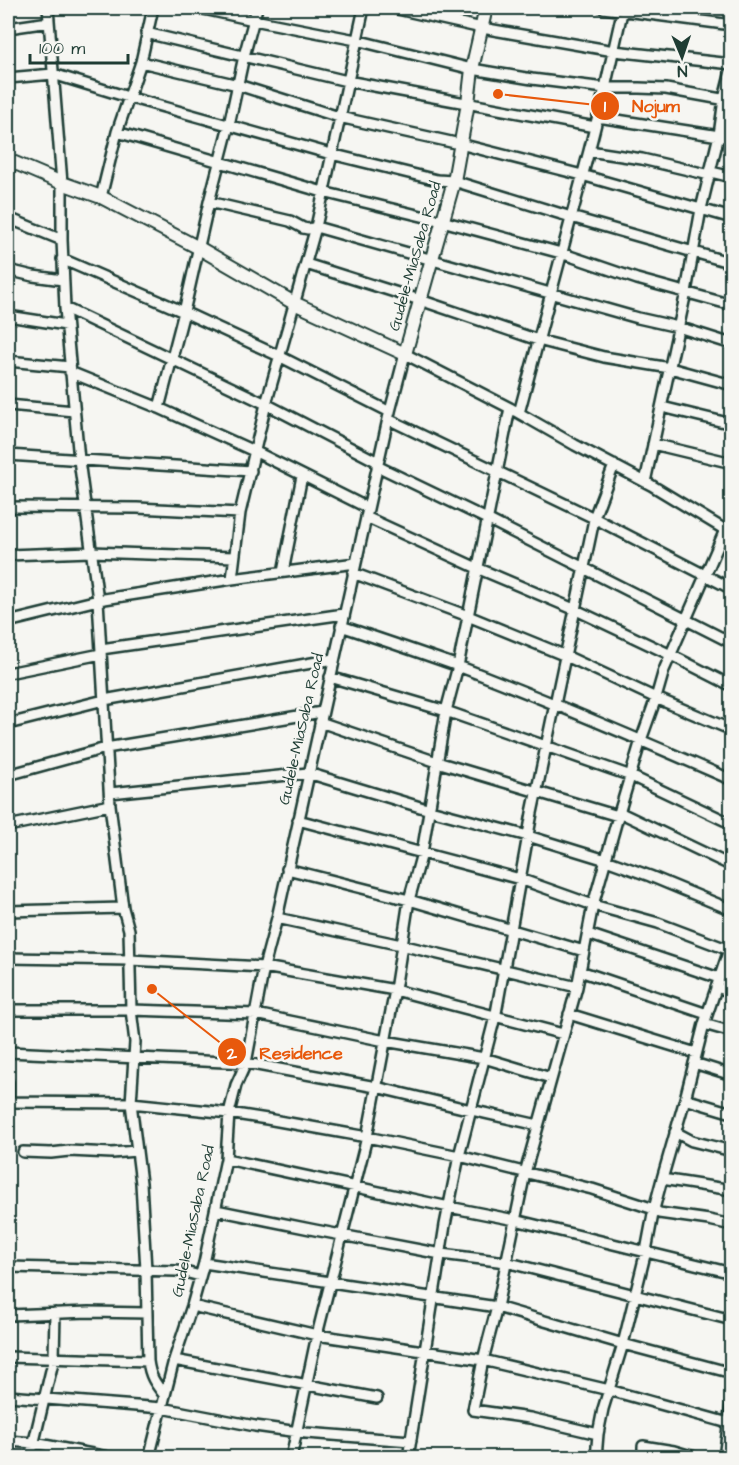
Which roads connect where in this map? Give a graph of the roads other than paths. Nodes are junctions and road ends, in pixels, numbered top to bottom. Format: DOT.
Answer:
graph roads {
  1 [pos="48,8"];
  2 [pos="153,8"];
  3 [pos="198,8"];
  4 [pos="257,8"];
  5 [pos="364,8"];
  6 [pos="393,8"];
  7 [pos="486,8"];
  8 [pos="603,8"];
  9 [pos="622,9"];
  10 [pos="254,20"];
  11 [pos="49,22"];
  12 [pos="732,25"];
  13 [pos="8,28"];
  14 [pos="482,28"];
  15 [pos="146,33"];
  16 [pos="356,40"];
  17 [pos="614,51"];
  18 [pos="244,56"];
  19 [pos="141,62"];
  20 [pos="732,66"];
  21 [pos="472,69"];
  22 [pos="53,74"];
  23 [pos="8,78"];
  24 [pos="347,81"];
  25 [pos="238,86"];
  26 [pos="605,88"];
  27 [pos="128,97"];
  28 [pos="728,100"];
  29 [pos="468,103"];
  30 [pos="339,117"];
  31 [pos="597,122"];
  32 [pos="229,124"];
  33 [pos="117,132"];
  34 [pos="719,135"];
  35 [pos="732,138"];
  36 [pos="460,144"];
  37 [pos="589,151"];
  38 [pos="331,154"];
  39 [pos="8,160"];
  40 [pos="219,161"];
  41 [pos="710,173"];
  42 [pos="582,175"];
  43 [pos="732,177"];
  44 [pos="454,181"];
  45 [pos="62,183"];
  46 [pos="323,192"];
  47 [pos="101,197"];
  48 [pos="209,202"];
  49 [pos="701,209"];
  50 [pos="571,217"];
  51 [pos="8,218"];
  52 [pos="732,218"];
  53 [pos="442,220"];
  54 [pos="316,227"];
  55 [pos="62,240"];
  56 [pos="199,248"];
  57 [pos="693,252"];
  58 [pos="561,253"];
  59 [pos="62,259"];
  60 [pos="431,259"];
  61 [pos="732,263"];
  62 [pos="306,264"];
  63 [pos="8,270"];
  64 [pos="63,280"];
  65 [pos="686,292"];
  66 [pos="551,294"];
  67 [pos="420,300"];
  68 [pos="294,303"];
  69 [pos="732,305"];
  70 [pos="65,308"];
  71 [pos="184,312"];
  72 [pos="8,316"];
  73 [pos="66,325"];
  74 [pos="678,327"];
  75 [pos="538,340"];
  76 [pos="732,344"];
  77 [pos="405,354"];
  78 [pos="279,356"];
  79 [pos="172,360"];
  80 [pos="8,361"];
  81 [pos="670,368"];
  82 [pos="70,370"];
  83 [pos="732,385"];
  84 [pos="266,404"];
  85 [pos="8,405"];
  86 [pos="662,407"];
  87 [pos="159,408"];
  88 [pos="74,411"];
  89 [pos="515,411"];
  90 [pos="389,415"];
  91 [pos="732,424"];
  92 [pos="653,444"];
  93 [pos="256,452"];
  94 [pos="8,455"];
  95 [pos="79,460"];
  96 [pos="732,463"];
  97 [pos="378,464"];
  98 [pos="614,465"];
  99 [pos="251,471"];
  100 [pos="497,471"];
  101 [pos="302,476"];
  102 [pos="645,482"];
  103 [pos="8,507"];
  104 [pos="85,507"];
  105 [pos="367,512"];
  106 [pos="240,513"];
  107 [pos="594,518"];
  108 [pos="487,519"];
  109 [pos="728,532"];
  110 [pos="91,552"];
  111 [pos="8,555"];
  112 [pos="234,557"];
  113 [pos="356,563"];
  114 [pos="477,568"];
  115 [pos="584,568"];
  116 [pos="283,572"];
  117 [pos="353,573"];
  118 [pos="706,575"];
  119 [pos="232,579"];
  120 [pos="732,590"];
  121 [pos="98,600"];
  122 [pos="576,610"];
  123 [pos="344,614"];
  124 [pos="468,615"];
  125 [pos="686,620"];
  126 [pos="8,622"];
  127 [pos="341,626"];
  128 [pos="732,643"];
  129 [pos="101,652"];
  130 [pos="671,655"];
  131 [pos="566,656"];
  132 [pos="334,659"];
  133 [pos="458,666"];
  134 [pos="8,673"];
  135 [pos="330,677"];
  136 [pos="732,686"];
  137 [pos="656,698"];
  138 [pos="104,700"];
  139 [pos="555,705"];
  140 [pos="446,711"];
  141 [pos="321,717"];
  142 [pos="8,724"];
  143 [pos="732,730"];
  144 [pos="641,740"];
  145 [pos="546,745"];
  146 [pos="106,748"];
  147 [pos="437,762"];
  148 [pos="308,773"];
  149 [pos="8,775"];
  150 [pos="631,776"];
  151 [pos="732,780"];
  152 [pos="537,791"];
  153 [pos="110,793"];
  154 [pos="111,805"];
  155 [pos="430,810"];
  156 [pos="619,814"];
  157 [pos="297,820"];
  158 [pos="732,824"];
  159 [pos="8,826"];
  160 [pos="528,836"];
  161 [pos="422,853"];
  162 [pos="606,860"];
  163 [pos="732,866"];
  164 [pos="287,869"];
  165 [pos="520,879"];
  166 [pos="409,900"];
  167 [pos="594,905"];
  168 [pos="123,908"];
  169 [pos="8,910"];
  170 [pos="732,910"];
  171 [pos="277,918"];
  172 [pos="510,929"];
  173 [pos="588,934"];
  174 [pos="401,945"];
  175 [pos="731,947"];
  176 [pos="584,951"];
  177 [pos="8,958"];
  178 [pos="130,960"];
  179 [pos="264,967"];
  180 [pos="504,969"];
  181 [pos="580,971"];
  182 [pos="718,983"];
  183 [pos="577,987"];
  184 [pos="395,990"];
  185 [pos="732,992"];
  186 [pos="8,1010"];
  187 [pos="130,1010"];
  188 [pos="256,1014"];
  189 [pos="569,1014"];
  190 [pos="707,1014"];
  191 [pos="495,1016"];
  192 [pos="704,1024"];
  193 [pos="732,1032"];
  194 [pos="563,1034"];
  195 [pos="385,1041"];
  196 [pos="8,1052"];
  197 [pos="696,1053"];
  198 [pos="134,1057"];
  199 [pos="484,1058"];
  200 [pos="246,1063"];
  201 [pos="694,1063"];
  202 [pos="732,1075"];
  203 [pos="551,1078"];
  204 [pos="8,1082"];
  205 [pos="376,1087"];
  206 [pos="685,1099"];
  207 [pos="8,1102"];
  208 [pos="131,1103"];
  209 [pos="471,1110"];
  210 [pos="229,1113"];
  211 [pos="732,1113"];
  212 [pos="538,1125"];
  213 [pos="675,1132"];
  214 [pos="367,1137"];
  215 [pos="136,1151"];
  216 [pos="732,1151"];
  217 [pos="22,1152"];
  218 [pos="459,1156"];
  219 [pos="226,1159"];
  220 [pos="525,1173"];
  221 [pos="662,1179"];
  222 [pos="354,1186"];
  223 [pos="732,1190"];
  224 [pos="449,1207"];
  225 [pos="654,1209"];
  226 [pos="216,1210"];
  227 [pos="515,1220"];
  228 [pos="732,1225"];
  229 [pos="341,1235"];
  230 [pos="646,1251"];
  231 [pos="441,1254"];
  232 [pos="506,1262"];
  233 [pos="204,1263"];
  234 [pos="8,1267"];
  235 [pos="146,1269"];
  236 [pos="732,1273"];
  237 [pos="200,1276"];
  238 [pos="330,1282"];
  239 [pos="635,1294"];
  240 [pos="434,1298"];
  241 [pos="192,1306"];
  242 [pos="497,1307"];
  243 [pos="55,1313"];
  244 [pos="147,1313"];
  245 [pos="8,1315"];
  246 [pos="732,1320"];
  247 [pos="317,1335"];
  248 [pos="623,1344"];
  249 [pos="425,1350"];
  250 [pos="8,1357"];
  251 [pos="54,1358"];
  252 [pos="483,1359"];
  253 [pos="174,1360"];
  254 [pos="148,1361"];
  255 [pos="732,1373"];
  256 [pos="306,1386"];
  257 [pos="609,1390"];
  258 [pos="8,1396"];
  259 [pos="165,1396"];
  260 [pos="732,1396"];
  261 [pos="44,1398"];
  262 [pos="377,1398"];
  263 [pos="162,1408"];
  264 [pos="729,1423"];
  265 [pos="297,1432"];
  266 [pos="598,1434"];
  267 [pos="8,1441"];
  268 [pos="411,1442"];
  269 [pos="34,1443"];
  270 [pos="30,1458"];
  271 [pos="113,1458"];
  272 [pos="149,1458"];
  273 [pos="291,1458"];
  274 [pos="408,1458"];
  275 [pos="596,1458"];
  276 [pos="643,1458"];
  277 [pos="698,1458"];
  278 [pos="724,1458"];
  1 -- 11 [label="street"];
  2 -- 15 [label="street"];
  3 -- 10 [label="street"];
  4 -- 10 [label="street"];
  5 -- 16 [label="street"];
  6 -- 14 [label="street"];
  7 -- 14 [label="main road, Gudele-MiaSaba Road"];
  8 -- 9 [label="street"];
  9 -- 12 [label="street"];
  9 -- 17 [label="street"];
  10 -- 16 [label="street"];
  10 -- 18 [label="street"];
  11 -- 13 [label="street"];
  11 -- 22 [label="street"];
  14 -- 17 [label="street"];
  14 -- 21 [label="main road, Gudele-MiaSaba Road"];
  15 -- 18 [label="street"];
  15 -- 19 [label="street"];
  16 -- 21 [label="street"];
  16 -- 24 [label="street"];
  17 -- 20 [label="street"];
  17 -- 26 [label="street"];
  18 -- 24 [label="street"];
  18 -- 25 [label="street"];
  19 -- 25 [label="street"];
  19 -- 27 [label="street"];
  20 -- 28 [label="street"];
  21 -- 26 [label="street"];
  21 -- 29 [label="main road, Gudele-MiaSaba Road"];
  22 -- 23 [label="street"];
  22 -- 27 [label="street"];
  22 -- 45 [label="street"];
  24 -- 29 [label="street"];
  24 -- 30 [label="street"];
  25 -- 30 [label="street"];
  25 -- 32 [label="street"];
  26 -- 28 [label="street"];
  26 -- 31 [label="street"];
  27 -- 32 [label="street"];
  27 -- 33 [label="street"];
  28 -- 34 [label="street"];
  29 -- 31 [label="street"];
  29 -- 36 [label="main road, Gudele-MiaSaba Road"];
  30 -- 36 [label="street"];
  30 -- 38 [label="street"];
  31 -- 34 [label="street"];
  31 -- 37 [label="street"];
  32 -- 38 [label="street"];
  32 -- 40 [label="street"];
  33 -- 40 [label="street"];
  33 -- 47 [label="street"];
  34 -- 35 [label="street"];
  34 -- 41 [label="street"];
  36 -- 42 [label="street"];
  36 -- 44 [label="main road, Gudele-MiaSaba Road"];
  37 -- 41 [label="street"];
  37 -- 42 [label="street"];
  38 -- 44 [label="street"];
  38 -- 46 [label="street"];
  39 -- 45 [label="main road"];
  40 -- 46 [label="street"];
  40 -- 48 [label="street"];
  41 -- 43 [label="street"];
  41 -- 49 [label="street"];
  42 -- 49 [label="street"];
  42 -- 50 [label="street"];
  44 -- 50 [label="street"];
  44 -- 53 [label="main road, Gudele-MiaSaba Road"];
  45 -- 47 [label="main road"];
  45 -- 55 [label="street"];
  46 -- 53 [label="street"];
  46 -- 54 [label="street"];
  47 -- 56 [label="main road"];
  48 -- 54 [label="street"];
  48 -- 56 [label="street"];
  49 -- 52 [label="street"];
  49 -- 57 [label="street"];
  50 -- 57 [label="street"];
  50 -- 58 [label="street"];
  51 -- 55 [label="street"];
  53 -- 58 [label="street"];
  53 -- 60 [label="main road, Gudele-MiaSaba Road"];
  54 -- 60 [label="street"];
  54 -- 62 [label="street"];
  55 -- 59 [label="street"];
  56 -- 68 [label="main road"];
  56 -- 71 [label="street"];
  57 -- 61 [label="street"];
  57 -- 65 [label="street"];
  58 -- 65 [label="street"];
  58 -- 66 [label="street"];
  59 -- 64 [label="street"];
  59 -- 71 [label="street"];
  60 -- 66 [label="street"];
  60 -- 67 [label="main road, Gudele-MiaSaba Road"];
  62 -- 67 [label="street"];
  62 -- 68 [label="street"];
  63 -- 64 [label="street"];
  64 -- 70 [label="street"];
  65 -- 69 [label="street"];
  65 -- 74 [label="street"];
  66 -- 74 [label="street"];
  66 -- 75 [label="street"];
  67 -- 75 [label="street"];
  67 -- 77 [label="main road, Gudele-MiaSaba Road"];
  68 -- 77 [label="main road"];
  68 -- 78 [label="street"];
  70 -- 73 [label="street"];
  70 -- 79 [label="street"];
  71 -- 78 [label="street"];
  71 -- 79 [label="street"];
  72 -- 73 [label="street"];
  73 -- 82 [label="street"];
  74 -- 76 [label="street"];
  74 -- 81 [label="street"];
  75 -- 81 [label="street"];
  75 -- 89 [label="street"];
  77 -- 89 [label="street"];
  77 -- 90 [label="street, Gudele-MiaSaba Road"];
  78 -- 84 [label="street"];
  78 -- 90 [label="street"];
  79 -- 84 [label="street"];
  79 -- 87 [label="street"];
  80 -- 82 [label="street"];
  81 -- 83 [label="street"];
  81 -- 86 [label="street"];
  82 -- 87 [label="street"];
  82 -- 88 [label="street"];
  84 -- 93 [label="street"];
  84 -- 97 [label="street"];
  85 -- 88 [label="street"];
  86 -- 91 [label="street"];
  86 -- 92 [label="street"];
  87 -- 93 [label="street"];
  88 -- 95 [label="street"];
  89 -- 98 [label="street"];
  89 -- 100 [label="street"];
  90 -- 97 [label="street, Gudele-MiaSaba Road"];
  90 -- 100 [label="street"];
  92 -- 96 [label="street"];
  92 -- 102 [label="street"];
  93 -- 99 [label="street"];
  93 -- 101 [label="street"];
  94 -- 95 [label="street"];
  95 -- 99 [label="street"];
  95 -- 104 [label="street"];
  97 -- 105 [label="street, Gudele-MiaSaba Road"];
  97 -- 108 [label="street"];
  98 -- 102 [label="street"];
  98 -- 107 [label="street"];
  99 -- 106 [label="street"];
  100 -- 107 [label="street"];
  100 -- 108 [label="street"];
  101 -- 105 [label="street"];
  101 -- 116 [label="street"];
  102 -- 109 [label="street"];
  103 -- 104 [label="street"];
  104 -- 106 [label="street"];
  104 -- 110 [label="street"];
  105 -- 113 [label="street, Gudele-MiaSaba Road"];
  105 -- 114 [label="street"];
  106 -- 112 [label="street"];
  107 -- 115 [label="street"];
  107 -- 118 [label="street"];
  108 -- 114 [label="street"];
  108 -- 115 [label="street"];
  109 -- 118 [label="street"];
  110 -- 111 [label="street"];
  110 -- 112 [label="street"];
  110 -- 121 [label="street"];
  112 -- 119 [label="street"];
  113 -- 116 [label="street"];
  113 -- 117 [label="street, Gudele-MiaSaba Road"];
  114 -- 122 [label="street"];
  114 -- 124 [label="street"];
  115 -- 122 [label="street"];
  115 -- 125 [label="street"];
  116 -- 119 [label="street"];
  117 -- 123 [label="street, Gudele-MiaSaba Road"];
  117 -- 124 [label="street"];
  118 -- 120 [label="street"];
  118 -- 125 [label="street"];
  119 -- 121 [label="street"];
  121 -- 126 [label="street"];
  121 -- 129 [label="street"];
  122 -- 130 [label="street"];
  122 -- 131 [label="street"];
  123 -- 127 [label="street, Gudele-MiaSaba Road"];
  123 -- 129 [label="street"];
  124 -- 131 [label="street"];
  124 -- 133 [label="street"];
  125 -- 128 [label="street"];
  125 -- 130 [label="street"];
  127 -- 132 [label="street, Gudele-MiaSaba Road"];
  127 -- 133 [label="street"];
  129 -- 134 [label="street"];
  129 -- 138 [label="street"];
  130 -- 136 [label="street"];
  130 -- 137 [label="street"];
  131 -- 137 [label="street"];
  131 -- 139 [label="street"];
  132 -- 135 [label="street, Gudele-MiaSaba Road"];
  132 -- 138 [label="street"];
  133 -- 139 [label="street"];
  133 -- 140 [label="street"];
  135 -- 140 [label="street"];
  135 -- 141 [label="street, Gudele-MiaSaba Road"];
  137 -- 143 [label="street"];
  137 -- 144 [label="street"];
  138 -- 142 [label="street"];
  138 -- 146 [label="street"];
  139 -- 144 [label="street"];
  139 -- 145 [label="street"];
  140 -- 145 [label="street"];
  140 -- 147 [label="street"];
  141 -- 146 [label="street"];
  141 -- 147 [label="street"];
  141 -- 148 [label="street, Gudele-MiaSaba Road"];
  144 -- 150 [label="street"];
  144 -- 151 [label="street"];
  145 -- 150 [label="street"];
  145 -- 152 [label="street"];
  146 -- 149 [label="street"];
  146 -- 153 [label="street"];
  147 -- 152 [label="street"];
  147 -- 155 [label="street"];
  148 -- 153 [label="street"];
  148 -- 155 [label="street"];
  148 -- 157 [label="street, Gudele-MiaSaba Road"];
  150 -- 156 [label="street"];
  150 -- 158 [label="street"];
  152 -- 156 [label="street"];
  152 -- 160 [label="street"];
  153 -- 154 [label="street"];
  154 -- 159 [label="street"];
  154 -- 168 [label="street"];
  155 -- 160 [label="street"];
  155 -- 161 [label="street"];
  156 -- 162 [label="street"];
  156 -- 163 [label="street"];
  157 -- 161 [label="street"];
  157 -- 164 [label="street, Gudele-MiaSaba Road"];
  160 -- 162 [label="street"];
  160 -- 165 [label="street"];
  161 -- 165 [label="street"];
  161 -- 166 [label="street"];
  162 -- 167 [label="street"];
  162 -- 170 [label="street"];
  164 -- 166 [label="street"];
  164 -- 171 [label="street, Gudele-MiaSaba Road"];
  165 -- 167 [label="street"];
  165 -- 172 [label="street"];
  166 -- 172 [label="street"];
  166 -- 174 [label="street"];
  167 -- 173 [label="street"];
  167 -- 175 [label="street"];
  168 -- 169 [label="street"];
  168 -- 178 [label="street"];
  171 -- 174 [label="street"];
  171 -- 179 [label="street, Gudele-MiaSaba Road"];
  172 -- 176 [label="street"];
  172 -- 180 [label="street"];
  173 -- 176 [label="street"];
  173 -- 182 [label="street"];
  174 -- 180 [label="street"];
  174 -- 184 [label="street"];
  175 -- 182 [label="street"];
  176 -- 181 [label="street"];
  177 -- 178 [label="street"];
  178 -- 179 [label="street"];
  178 -- 187 [label="street"];
  179 -- 184 [label="street"];
  179 -- 188 [label="street, Gudele-MiaSaba Road"];
  180 -- 183 [label="street"];
  180 -- 191 [label="street"];
  181 -- 183 [label="street"];
  181 -- 190 [label="street"];
  182 -- 185 [label="street"];
  182 -- 190 [label="street"];
  183 -- 189 [label="street"];
  184 -- 191 [label="street"];
  184 -- 195 [label="street"];
  186 -- 187 [label="street"];
  187 -- 188 [label="street"];
  187 -- 198 [label="street"];
  188 -- 195 [label="street"];
  188 -- 200 [label="street, Gudele-MiaSaba Road"];
  189 -- 194 [label="street"];
  189 -- 197 [label="street"];
  190 -- 192 [label="street"];
  191 -- 194 [label="street"];
  191 -- 199 [label="street"];
  192 -- 193 [label="street"];
  192 -- 197 [label="street"];
  194 -- 203 [label="street"];
  195 -- 199 [label="street"];
  195 -- 205 [label="street"];
  196 -- 198 [label="street"];
  197 -- 201 [label="street"];
  198 -- 200 [label="street"];
  198 -- 208 [label="street"];
  199 -- 203 [label="street"];
  199 -- 209 [label="street"];
  200 -- 205 [label="street"];
  200 -- 210 [label="street, Gudele-MiaSaba Road"];
  201 -- 202 [label="street"];
  201 -- 206 [label="street"];
  203 -- 212 [label="street"];
  204 -- 207 [label="street"];
  205 -- 209 [label="street"];
  205 -- 214 [label="street"];
  206 -- 211 [label="street"];
  206 -- 213 [label="street"];
  207 -- 208 [label="street"];
  208 -- 210 [label="street"];
  208 -- 215 [label="street"];
  209 -- 212 [label="street"];
  209 -- 218 [label="street"];
  210 -- 214 [label="street"];
  210 -- 219 [label="street, Gudele-MiaSaba Road"];
  212 -- 220 [label="street"];
  213 -- 216 [label="street"];
  213 -- 221 [label="street"];
  214 -- 218 [label="street"];
  214 -- 222 [label="street"];
  215 -- 217 [label="street"];
  215 -- 235 [label="street"];
  218 -- 220 [label="street"];
  218 -- 224 [label="street"];
  219 -- 222 [label="street"];
  219 -- 226 [label="street, Gudele-MiaSaba Road"];
  220 -- 225 [label="street"];
  220 -- 227 [label="street"];
  221 -- 223 [label="street"];
  221 -- 225 [label="street"];
  222 -- 224 [label="street"];
  222 -- 229 [label="street"];
  224 -- 227 [label="street"];
  224 -- 231 [label="street"];
  225 -- 228 [label="street"];
  225 -- 230 [label="street"];
  226 -- 229 [label="street"];
  226 -- 233 [label="street, Gudele-MiaSaba Road"];
  227 -- 230 [label="street"];
  227 -- 232 [label="street"];
  229 -- 231 [label="street"];
  229 -- 238 [label="street"];
  230 -- 236 [label="street"];
  230 -- 239 [label="street"];
  231 -- 232 [label="street"];
  231 -- 240 [label="street"];
  232 -- 239 [label="street"];
  232 -- 242 [label="street"];
  233 -- 237 [label="street, Gudele-MiaSaba Road"];
  233 -- 238 [label="street"];
  234 -- 235 [label="street"];
  235 -- 237 [label="street"];
  235 -- 244 [label="street"];
  237 -- 241 [label="street, Gudele-MiaSaba Road"];
  238 -- 240 [label="street"];
  238 -- 247 [label="street"];
  239 -- 246 [label="street"];
  239 -- 248 [label="street"];
  240 -- 242 [label="street"];
  240 -- 249 [label="street"];
  241 -- 247 [label="street"];
  241 -- 253 [label="street, Gudele-MiaSaba Road"];
  242 -- 248 [label="street"];
  242 -- 252 [label="street"];
  243 -- 244 [label="street"];
  243 -- 245 [label="street"];
  243 -- 251 [label="street"];
  244 -- 254 [label="street"];
  247 -- 249 [label="street"];
  247 -- 256 [label="street"];
  248 -- 255 [label="street"];
  248 -- 257 [label="street"];
  249 -- 252 [label="street"];
  249 -- 268 [label="street"];
  250 -- 251 [label="street"];
  251 -- 254 [label="street"];
  251 -- 261 [label="street"];
  252 -- 257 [label="street"];
  252 -- 266 [label="street"];
  253 -- 256 [label="street"];
  253 -- 259 [label="street, Gudele-MiaSaba Road"];
  254 -- 259 [label="street"];
  256 -- 262 [label="street"];
  256 -- 265 [label="street"];
  257 -- 264 [label="street"];
  257 -- 266 [label="street"];
  258 -- 261 [label="street"];
  259 -- 263 [label="street, Gudele-MiaSaba Road"];
  260 -- 264 [label="street"];
  261 -- 263 [label="street"];
  261 -- 269 [label="street"];
  263 -- 265 [label="street"];
  263 -- 272 [label="street, Gudele-MiaSaba Road"];
  264 -- 278 [label="street"];
  265 -- 268 [label="street"];
  265 -- 273 [label="street"];
  266 -- 275 [label="street"];
  267 -- 269 [label="street"];
  268 -- 274 [label="street"];
  269 -- 270 [label="street"];
  269 -- 271 [label="street"];
  276 -- 277 [label="street"];
}
